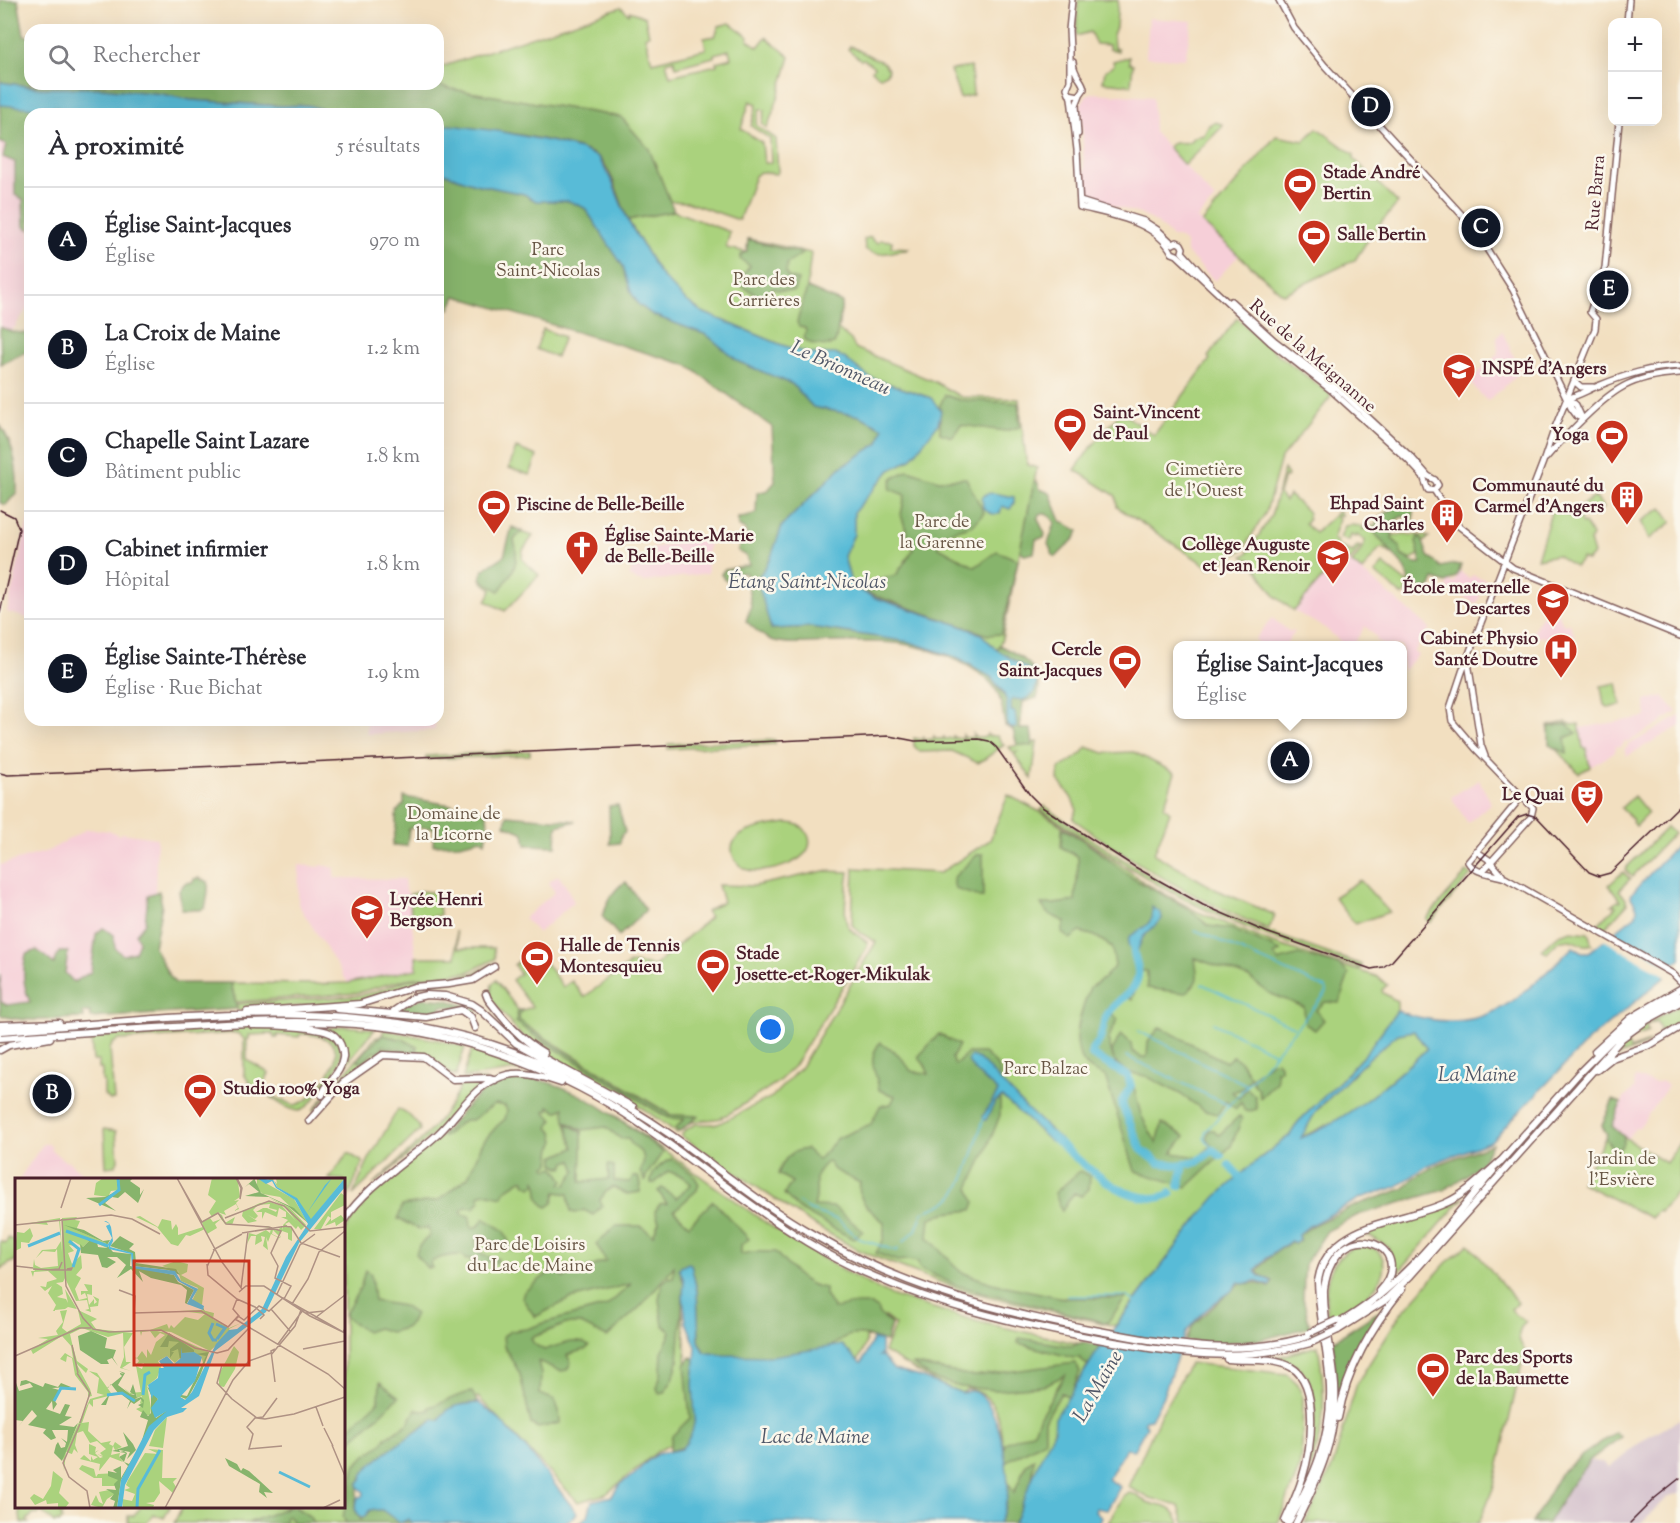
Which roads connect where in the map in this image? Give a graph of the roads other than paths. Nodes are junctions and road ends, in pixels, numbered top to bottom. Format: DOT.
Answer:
graph roads {
  1 [pos="1072,0"];
  2 [pos="1280,0"];
  3 [pos="1629,0"];
  4 [pos="1627,18"];
  5 [pos="1070,49"];
  6 [pos="1080,80"];
  7 [pos="1070,81"];
  8 [pos="1070,94"];
  9 [pos="1080,95"];
  10 [pos="1619,126"];
  11 [pos="1077,150"];
  12 [pos="1172,246"];
  13 [pos="1179,254"];
  14 [pos="1680,366"];
  15 [pos="1680,373"];
  16 [pos="1574,381"];
  17 [pos="1595,388"];
  18 [pos="1568,398"];
  19 [pos="1583,419"];
  20 [pos="1543,462"];
  21 [pos="1428,481"];
  22 [pos="1434,490"];
  23 [pos="1504,562"];
  24 [pos="1680,636"];
  25 [pos="1467,661"];
  26 [pos="1486,758"];
  27 [pos="1518,793"];
  28 [pos="1526,799"];
  29 [pos="1518,801"];
  30 [pos="1476,851"];
  31 [pos="1491,862"];
  32 [pos="1482,872"];
  33 [pos="1505,878"];
  34 [pos="494,967"];
  35 [pos="1664,969"];
  36 [pos="1680,975"];
  37 [pos="1680,981"];
  38 [pos="1680,989"];
  39 [pos="486,994"];
  40 [pos="1680,996"];
  41 [pos="1680,1002"];
  42 [pos="306,1007"];
  43 [pos="394,1011"];
  44 [pos="231,1016"];
  45 [pos="0,1019"];
  46 [pos="147,1020"];
  47 [pos="31,1023"];
  48 [pos="0,1025"];
  49 [pos="207,1025"];
  50 [pos="1680,1027"];
  51 [pos="475,1028"];
  52 [pos="0,1031"];
  53 [pos="80,1033"];
  54 [pos="0,1038"];
  55 [pos="1,1050"];
  56 [pos="1591,1060"];
  57 [pos="1592,1073"];
  58 [pos="495,1080"];
  59 [pos="606,1090"];
  60 [pos="322,1095"];
  61 [pos="309,1121"];
  62 [pos="641,1126"];
  63 [pos="662,1129"];
  64 [pos="1503,1159"];
  65 [pos="345,1218"];
  66 [pos="1414,1271"];
  67 [pos="1337,1325"];
  68 [pos="1309,1337"];
  69 [pos="1198,1354"];
  70 [pos="1331,1441"];
  71 [pos="1286,1523"];
  72 [pos="1296,1523"];
  1 -- 5 [label="main road"];
  2 -- 18 [label="main road"];
  3 -- 4 [label="main road"];
  5 -- 6 [label="main road"];
  5 -- 7 [label="main road"];
  6 -- 7 [label="main road"];
  6 -- 9 [label="main road"];
  7 -- 8 [label="main road"];
  8 -- 9 [label="main road"];
  8 -- 11 [label="main road"];
  9 -- 11 [label="main road"];
  10 -- 16 [label="main road, Rue Barra"];
  11 -- 12 [label="main road"];
  12 -- 13 [label="main road"];
  12 -- 13 [label="main road"];
  13 -- 21 [label="main road, Rue de la Meignanne"];
  14 -- 17 [label="main road"];
  15 -- 19 [label="main road"];
  16 -- 17 [label="main road"];
  16 -- 18 [label="main road"];
  17 -- 18 [label="main road"];
  18 -- 19 [label="main road"];
  18 -- 20 [label="main road"];
  19 -- 20 [label="main road"];
  20 -- 23 [label="main road"];
  21 -- 22 [label="main road"];
  21 -- 22 [label="main road"];
  22 -- 23 [label="main road"];
  23 -- 24 [label="main road"];
  23 -- 25 [label="main road"];
  25 -- 26 [label="main road"];
  25 -- 26 [label="main road"];
  26 -- 27 [label="main road"];
  27 -- 28 [label="main road"];
  27 -- 29 [label="main road"];
  28 -- 29 [label="main road"];
  28 -- 31 [label="main road"];
  29 -- 30 [label="main road"];
  30 -- 31 [label="main road"];
  30 -- 32 [label="main road"];
  31 -- 32 [label="main road"];
  31 -- 33 [label="main road"];
  32 -- 33 [label="main road"];
  33 -- 35 [label="main road"];
  34 -- 42 [label="highway"];
  35 -- 36 [label="main road"];
  35 -- 37 [label="main road"];
  38 -- 56 [label="highway"];
  39 -- 59 [label="highway"];
  40 -- 56 [label="highway"];
  41 -- 57 [label="highway"];
  42 -- 44 [label="highway"];
  42 -- 51 [label="highway"];
  43 -- 59 [label="highway"];
  44 -- 46 [label="highway"];
  44 -- 63 [label="highway"];
  45 -- 47 [label="highway"];
  46 -- 47 [label="highway"];
  46 -- 52 [label="highway"];
  47 -- 48 [label="highway"];
  49 -- 53 [label="highway"];
  49 -- 60 [label="highway"];
  49 -- 62 [label="highway"];
  50 -- 57 [label="highway"];
  53 -- 54 [label="highway"];
  53 -- 55 [label="highway"];
  56 -- 64 [label="highway"];
  57 -- 66 [label="highway"];
  58 -- 61 [label="highway"];
  58 -- 62 [label="highway"];
  58 -- 65 [label="highway"];
  59 -- 63 [label="highway"];
  62 -- 69 [label="highway"];
  63 -- 68 [label="highway"];
  64 -- 67 [label="highway"];
  64 -- 71 [label="highway"];
  66 -- 67 [label="highway"];
  66 -- 70 [label="highway"];
  67 -- 68 [label="highway, bridge"];
  67 -- 70 [label="highway"];
  68 -- 69 [label="highway"];
  69 -- 71 [label="highway"];
  70 -- 72 [label="highway"];
}
